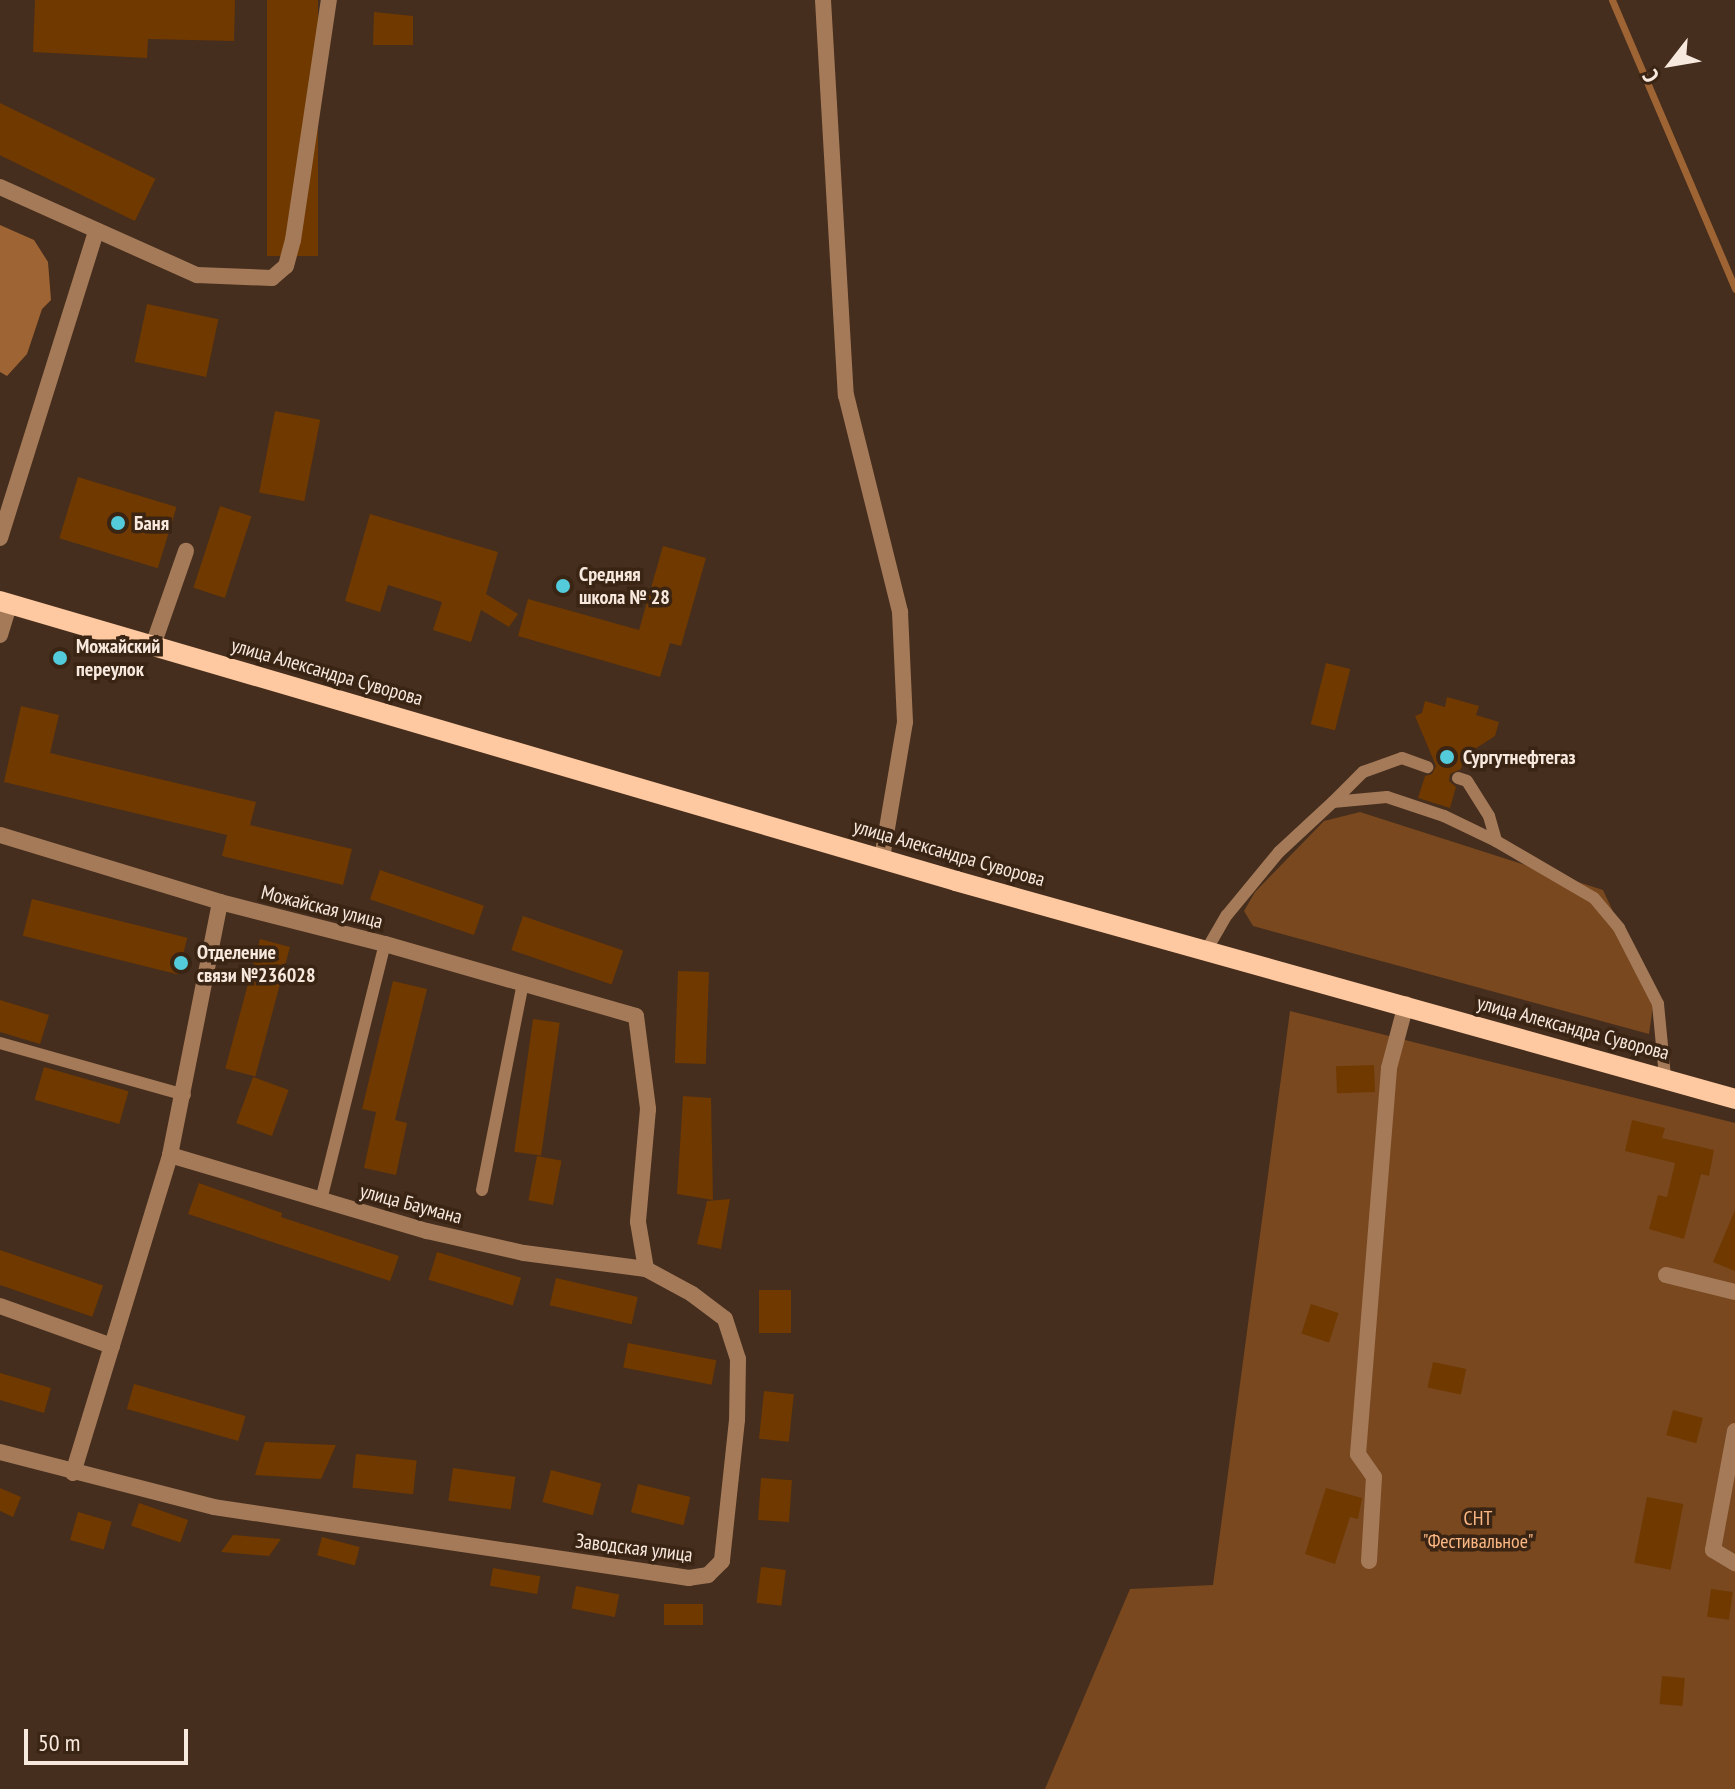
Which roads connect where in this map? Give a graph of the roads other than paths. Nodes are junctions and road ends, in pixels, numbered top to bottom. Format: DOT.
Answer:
graph roads {
  1 [pos="329,0"];
  2 [pos="823,0"];
  3 [pos="0,187"];
  4 [pos="96,232"];
  5 [pos="0,538"];
  6 [pos="186,551"];
  7 [pos="5,602"];
  8 [pos="0,635"];
  9 [pos="152,648"];
  10 [pos="1427,767"];
  11 [pos="1458,778"];
  12 [pos="1333,802"];
  13 [pos="0,835"];
  14 [pos="1496,841"];
  15 [pos="882,858"];
  16 [pos="220,902"];
  17 [pos="385,944"];
  18 [pos="1207,949"];
  19 [pos="523,983"];
  20 [pos="1406,1004"];
  21 [pos="0,1043"];
  22 [pos="1665,1077"];
  23 [pos="185,1095"];
  24 [pos="1735,1099"];
  25 [pos="170,1155"];
  26 [pos="482,1190"];
  27 [pos="321,1200"];
  28 [pos="646,1269"];
  29 [pos="1666,1275"];
  30 [pos="1735,1292"];
  31 [pos="0,1306"];
  32 [pos="112,1346"];
  33 [pos="1735,1431"];
  34 [pos="0,1452"];
  35 [pos="73,1473"];
  36 [pos="1369,1561"];
  37 [pos="1735,1563"];
  1 -- 4 [label="street"];
  2 -- 15 [label="street"];
  3 -- 4 [label="street"];
  4 -- 5 [label="street"];
  6 -- 9 [label="street"];
  7 -- 8 [label="street"];
  7 -- 9 [label="main road, улица Александра Суворова"];
  9 -- 15 [label="main road, улица Александра Суворова"];
  10 -- 12 [label="lane"];
  11 -- 14 [label="lane"];
  12 -- 14 [label="lane"];
  12 -- 18 [label="lane"];
  13 -- 16 [label="street, Можайская улица"];
  14 -- 22 [label="lane"];
  15 -- 18 [label="main road, улица Александра Суворова"];
  16 -- 17 [label="street, Можайская улица"];
  16 -- 23 [label="street"];
  17 -- 19 [label="street, Можайская улица"];
  17 -- 27 [label="lane"];
  18 -- 20 [label="main road, улица Александра Суворова"];
  19 -- 26 [label="lane"];
  19 -- 28 [label="street, Можайская улица"];
  20 -- 22 [label="main road, улица Александра Суворова"];
  20 -- 36 [label="street"];
  21 -- 23 [label="lane"];
  22 -- 24 [label="main road, улица Александра Суворова"];
  23 -- 25 [label="street"];
  25 -- 27 [label="street, улица Баумана"];
  25 -- 32 [label="street"];
  27 -- 28 [label="street, улица Баумана"];
  28 -- 35 [label="street, Заводская улица"];
  29 -- 30 [label="street"];
  31 -- 32 [label="street"];
  32 -- 35 [label="street"];
  33 -- 37 [label="street"];
  34 -- 35 [label="street, Заводская улица"];
}
